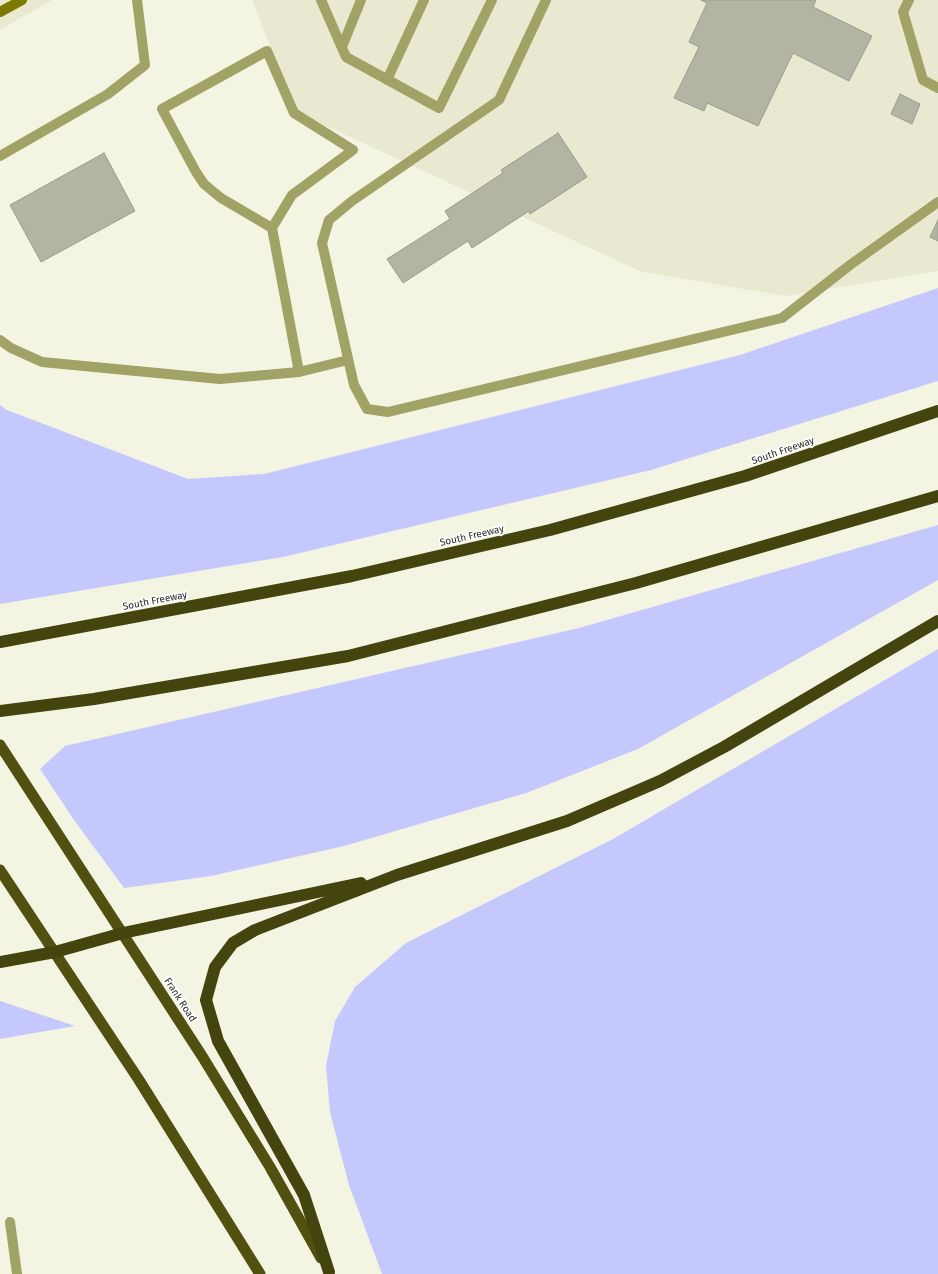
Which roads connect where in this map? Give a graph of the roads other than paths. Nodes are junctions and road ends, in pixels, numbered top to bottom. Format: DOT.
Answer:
graph roads {
  1 [pos="22,0"];
  2 [pos="137,0"];
  3 [pos="321,0"];
  4 [pos="361,0"];
  5 [pos="424,0"];
  6 [pos="492,0"];
  7 [pos="546,0"];
  8 [pos="909,0"];
  9 [pos="0,12"];
  10 [pos="342,47"];
  11 [pos="387,80"];
  12 [pos="938,88"];
  13 [pos="0,156"];
  14 [pos="938,202"];
  15 [pos="272,228"];
  16 [pos="0,340"];
  17 [pos="348,360"];
  18 [pos="299,372"];
  19 [pos="938,411"];
  20 [pos="938,496"];
  21 [pos="938,621"];
  22 [pos="0,642"];
  23 [pos="0,711"];
  24 [pos="0,744"];
  25 [pos="0,870"];
  26 [pos="398,875"];
  27 [pos="123,933"];
  28 [pos="55,952"];
  29 [pos="0,962"];
  30 [pos="10,1222"];
  31 [pos="330,1273"];
  32 [pos="17,1274"];
  33 [pos="260,1274"];
  1 -- 9 [label="main road"];
  2 -- 13 [label="lane"];
  3 -- 10 [label="lane"];
  4 -- 10 [label="lane"];
  5 -- 11 [label="lane"];
  6 -- 11 [label="lane"];
  7 -- 17 [label="lane"];
  8 -- 12 [label="lane"];
  10 -- 11 [label="lane"];
  14 -- 17 [label="lane"];
  15 -- 15 [label="lane"];
  15 -- 18 [label="lane"];
  16 -- 18 [label="lane"];
  17 -- 18 [label="lane"];
  19 -- 22 [label="highway, South Freeway"];
  20 -- 23 [label="highway"];
  21 -- 26 [label="highway"];
  24 -- 27 [label="highway, Frank Road"];
  25 -- 28 [label="highway"];
  26 -- 27 [label="highway"];
  26 -- 31 [label="highway"];
  27 -- 28 [label="highway"];
  27 -- 31 [label="highway, Frank Road"];
  28 -- 29 [label="highway"];
  28 -- 33 [label="highway"];
  30 -- 32 [label="lane"];
}
